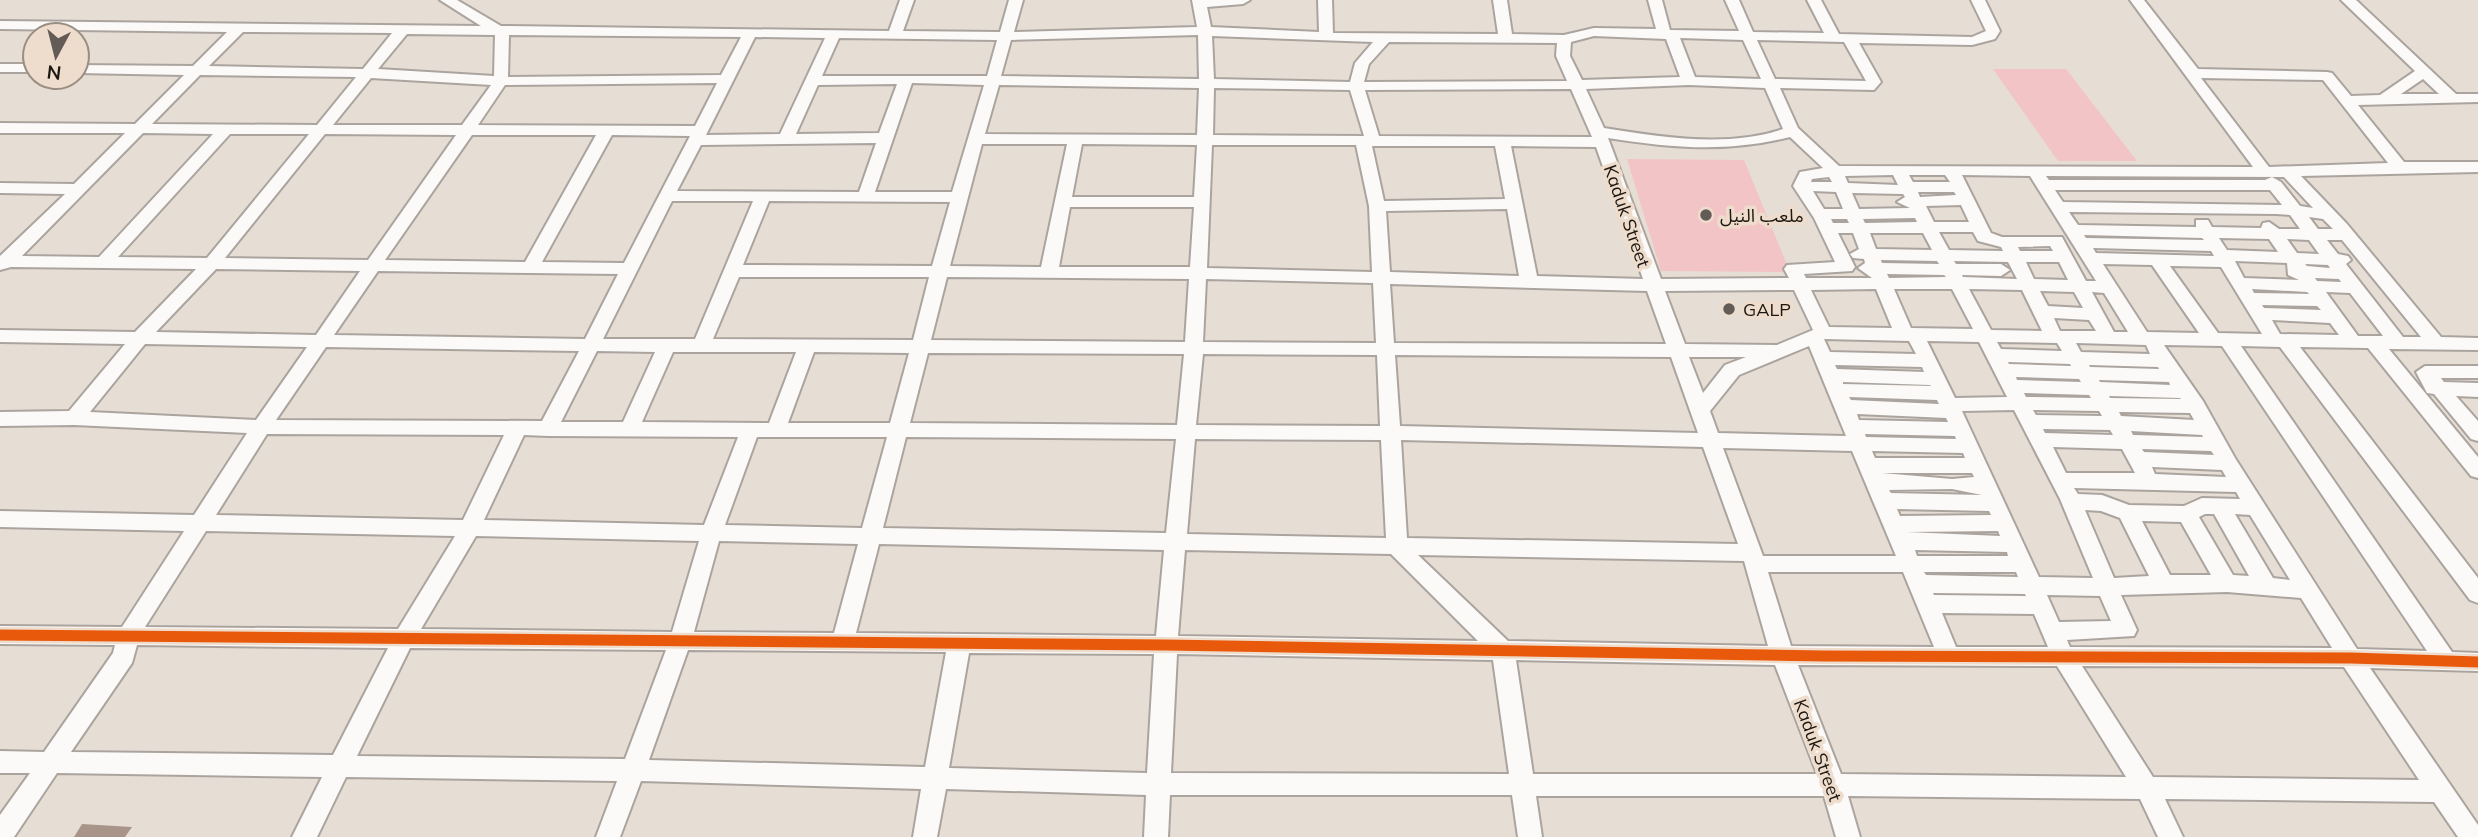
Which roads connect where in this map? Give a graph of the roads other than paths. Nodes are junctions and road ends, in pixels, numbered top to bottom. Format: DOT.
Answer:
graph roads {
  1 [pos="447,0"];
  2 [pos="907,0"];
  3 [pos="1016,0"];
  4 [pos="1243,0"];
  5 [pos="1325,0"];
  6 [pos="1500,0"];
  7 [pos="1655,0"];
  8 [pos="1732,0"];
  9 [pos="1814,0"];
  10 [pos="1978,0"];
  11 [pos="2137,0"];
  12 [pos="2348,0"];
  13 [pos="1201,1"];
  14 [pos="8,25"];
  15 [pos="239,28"];
  16 [pos="403,29"];
  17 [pos="1205,31"];
  18 [pos="502,33"];
  19 [pos="750,33"];
  20 [pos="834,34"];
  21 [pos="894,35"];
  22 [pos="1668,35"];
  23 [pos="1004,36"];
  24 [pos="1326,37"];
  25 [pos="1749,37"];
  26 [pos="1385,38"];
  27 [pos="1506,38"];
  28 [pos="1841,38"];
  29 [pos="0,39"];
  30 [pos="1564,39"];
  31 [pos="0,68"];
  32 [pos="21,68"];
  33 [pos="91,69"];
  34 [pos="195,71"];
  35 [pos="2424,72"];
  36 [pos="365,73"];
  37 [pos="2194,73"];
  38 [pos="726,79"];
  39 [pos="906,79"];
  40 [pos="992,80"];
  41 [pos="501,81"];
  42 [pos="811,81"];
  43 [pos="1689,81"];
  44 [pos="1207,84"];
  45 [pos="1578,85"];
  46 [pos="1773,85"];
  47 [pos="1354,86"];
  48 [pos="2452,98"];
  49 [pos="2478,98"];
  50 [pos="2384,99"];
  51 [pos="2347,101"];
  52 [pos="0,128"];
  53 [pos="139,128"];
  54 [pos="227,128"];
  55 [pos="323,128"];
  56 [pos="468,130"];
  57 [pos="607,130"];
  58 [pos="1791,130"];
  59 [pos="697,135"];
  60 [pos="1600,137"];
  61 [pos="885,138"];
  62 [pos="786,139"];
  63 [pos="975,139"];
  64 [pos="1075,141"];
  65 [pos="1203,141"];
  66 [pos="1373,141"];
  67 [pos="1502,142"];
  68 [pos="2400,167"];
  69 [pos="2478,167"];
  70 [pos="1949,170"];
  71 [pos="1835,171"];
  72 [pos="1899,171"];
  73 [pos="2122,171"];
  74 [pos="2161,171"];
  75 [pos="2288,172"];
  76 [pos="2040,178"];
  77 [pos="2075,178"];
  78 [pos="2199,178"];
  79 [pos="2219,178"];
  80 [pos="2271,179"];
  81 [pos="1801,186"];
  82 [pos="2091,186"];
  83 [pos="2110,186"];
  84 [pos="2132,186"];
  85 [pos="2151,186"];
  86 [pos="2174,186"];
  87 [pos="2255,186"];
  88 [pos="2236,187"];
  89 [pos="0,188"];
  90 [pos="80,189"];
  91 [pos="667,196"];
  92 [pos="763,197"];
  93 [pos="865,197"];
  94 [pos="959,197"];
  95 [pos="1062,202"];
  96 [pos="1202,202"];
  97 [pos="1514,204"];
  98 [pos="1377,206"];
  99 [pos="2287,206"];
  100 [pos="1970,207"];
  101 [pos="2058,207"];
  102 [pos="2084,207"];
  103 [pos="2320,207"];
  104 [pos="2106,208"];
  105 [pos="2127,208"];
  106 [pos="2148,208"];
  107 [pos="2168,208"];
  108 [pos="2191,208"];
  109 [pos="2213,208"];
  110 [pos="2232,209"];
  111 [pos="2254,209"];
  112 [pos="2100,230"];
  113 [pos="2144,231"];
  114 [pos="2187,231"];
  115 [pos="2232,232"];
  116 [pos="2296,233"];
  117 [pos="1829,234"];
  118 [pos="1862,234"];
  119 [pos="1933,235"];
  120 [pos="2347,235"];
  121 [pos="2126,238"];
  122 [pos="2170,238"];
  123 [pos="2081,244"];
  124 [pos="2223,256"];
  125 [pos="2014,258"];
  126 [pos="2287,258"];
  127 [pos="2149,260"];
  128 [pos="2336,260"];
  129 [pos="2368,261"];
  130 [pos="103,263"];
  131 [pos="3,264"];
  132 [pos="211,264"];
  133 [pos="2068,264"];
  134 [pos="531,267"];
  135 [pos="371,268"];
  136 [pos="630,269"];
  137 [pos="733,271"];
  138 [pos="939,271"];
  139 [pos="1049,272"];
  140 [pos="1198,273"];
  141 [pos="1381,277"];
  142 [pos="1529,281"];
  143 [pos="1800,284"];
  144 [pos="1652,285"];
  145 [pos="2109,287"];
  146 [pos="2255,307"];
  147 [pos="2042,312"];
  148 [pos="2095,314"];
  149 [pos="2335,317"];
  150 [pos="1819,334"];
  151 [pos="1910,334"];
  152 [pos="1986,335"];
  153 [pos="2054,335"];
  154 [pos="0,336"];
  155 [pos="2107,336"];
  156 [pos="2146,337"];
  157 [pos="141,338"];
  158 [pos="2219,338"];
  159 [pos="321,341"];
  160 [pos="2281,342"];
  161 [pos="2353,342"];
  162 [pos="2373,342"];
  163 [pos="2398,343"];
  164 [pos="2440,343"];
  165 [pos="808,344"];
  166 [pos="2478,344"];
  167 [pos="590,345"];
  168 [pos="667,345"];
  169 [pos="702,345"];
  170 [pos="919,346"];
  171 [pos="1194,348"];
  172 [pos="1385,349"];
  173 [pos="1777,351"];
  174 [pos="1679,353"];
  175 [pos="2475,375"];
  176 [pos="2007,378"];
  177 [pos="2090,381"];
  178 [pos="1834,382"];
  179 [pos="2180,384"];
  180 [pos="2408,386"];
  181 [pos="2440,388"];
  182 [pos="2478,390"];
  183 [pos="1948,404"];
  184 [pos="2454,405"];
  185 [pos="1699,411"];
  186 [pos="75,418"];
  187 [pos="0,419"];
  188 [pos="2476,421"];
  189 [pos="2115,422"];
  190 [pos="2438,422"];
  191 [pos="261,427"];
  192 [pos="517,429"];
  193 [pos="548,429"];
  194 [pos="629,429"];
  195 [pos="750,430"];
  196 [pos="776,430"];
  197 [pos="898,431"];
  198 [pos="2033,431"];
  199 [pos="1185,432"];
  200 [pos="1390,433"];
  201 [pos="1856,434"];
  202 [pos="1707,438"];
  203 [pos="2127,441"];
  204 [pos="2217,445"];
  205 [pos="2138,460"];
  206 [pos="2478,471"];
  207 [pos="2060,480"];
  208 [pos="2149,481"];
  209 [pos="1876,483"];
  210 [pos="2242,485"];
  211 [pos="1992,494"];
  212 [pos="2071,502"];
  213 [pos="2220,507"];
  214 [pos="2258,507"];
  215 [pos="2128,513"];
  216 [pos="2187,514"];
  217 [pos="0,519"];
  218 [pos="201,521"];
  219 [pos="469,530"];
  220 [pos="1897,533"];
  221 [pos="711,534"];
  222 [pos="869,537"];
  223 [pos="1175,544"];
  224 [pos="2014,544"];
  225 [pos="1397,547"];
  226 [pos="1753,559"];
  227 [pos="1910,563"];
  228 [pos="2027,574"];
  229 [pos="2227,583"];
  230 [pos="1919,584"];
  231 [pos="2164,584"];
  232 [pos="2266,586"];
  233 [pos="2107,587"];
  234 [pos="2310,590"];
  235 [pos="2478,594"];
  236 [pos="1928,604"];
  237 [pos="2040,605"];
  238 [pos="2052,631"];
  239 [pos="0,635"];
  240 [pos="127,637"];
  241 [pos="403,640"];
  242 [pos="681,640"];
  243 [pos="843,642"];
  244 [pos="959,643"];
  245 [pos="1166,645"];
  246 [pos="1503,651"];
  247 [pos="1782,654"];
  248 [pos="1949,656"];
  249 [pos="2063,656"];
  250 [pos="2351,658"];
  251 [pos="2445,661"];
  252 [pos="2478,662"];
  253 [pos="0,762"];
  254 [pos="50,764"];
  255 [pos="337,766"];
  256 [pos="633,770"];
  257 [pos="935,778"];
  258 [pos="1159,784"];
  259 [pos="1521,784"];
  260 [pos="1833,785"];
  261 [pos="2146,788"];
  262 [pos="2442,791"];
  263 [pos="0,836"];
  264 [pos="304,837"];
  265 [pos="608,837"];
  266 [pos="925,837"];
  267 [pos="1156,837"];
  268 [pos="1530,837"];
  269 [pos="1847,837"];
  270 [pos="2171,837"];
  271 [pos="2472,837"];
  1 -- 18 [label="street"];
  2 -- 21 [label="street"];
  3 -- 23 [label="street"];
  4 -- 13 [label="street"];
  5 -- 24 [label="street"];
  6 -- 27 [label="street"];
  7 -- 22 [label="street"];
  8 -- 25 [label="street"];
  9 -- 28 [label="street"];
  10 -- 28 [label="street"];
  11 -- 37 [label="street"];
  12 -- 35 [label="street"];
  13 -- 17 [label="street"];
  14 -- 15 [label="street"];
  14 -- 29 [label="street"];
  15 -- 16 [label="street"];
  15 -- 34 [label="street"];
  16 -- 18 [label="street"];
  16 -- 36 [label="street"];
  17 -- 23 [label="street"];
  17 -- 24 [label="street"];
  17 -- 44 [label="street"];
  18 -- 19 [label="street"];
  18 -- 41 [label="street"];
  19 -- 20 [label="street"];
  19 -- 38 [label="street"];
  20 -- 21 [label="street"];
  20 -- 42 [label="street"];
  21 -- 23 [label="street"];
  22 -- 25 [label="street"];
  22 -- 30 [label="street"];
  22 -- 43 [label="street"];
  23 -- 40 [label="street"];
  24 -- 26 [label="street"];
  25 -- 28 [label="street"];
  25 -- 46 [label="street"];
  26 -- 27 [label="street"];
  26 -- 47 [label="street"];
  27 -- 30 [label="street"];
  28 -- 46 [label="street"];
  30 -- 45 [label="street, Kaduk Street"];
  31 -- 32 [label="street"];
  33 -- 34 [label="street"];
  34 -- 36 [label="street"];
  34 -- 53 [label="street"];
  35 -- 48 [label="street"];
  35 -- 50 [label="street"];
  36 -- 41 [label="street"];
  36 -- 55 [label="street"];
  37 -- 51 [label="street"];
  37 -- 80 [label="street"];
  38 -- 41 [label="street"];
  38 -- 59 [label="street"];
  39 -- 40 [label="street"];
  39 -- 42 [label="street"];
  39 -- 61 [label="street"];
  40 -- 44 [label="street"];
  40 -- 63 [label="street"];
  41 -- 56 [label="street"];
  42 -- 62 [label="street"];
  43 -- 45 [label="street"];
  43 -- 46 [label="street"];
  44 -- 47 [label="street"];
  44 -- 65 [label="street"];
  45 -- 47 [label="street"];
  45 -- 60 [label="street, Kaduk Street"];
  46 -- 58 [label="street"];
  47 -- 66 [label="street"];
  48 -- 49 [label="street"];
  48 -- 50 [label="street"];
  50 -- 51 [label="street"];
  51 -- 68 [label="street"];
  52 -- 53 [label="street"];
  53 -- 54 [label="street"];
  53 -- 90 [label="street"];
  54 -- 55 [label="street"];
  54 -- 130 [label="street"];
  55 -- 56 [label="street"];
  55 -- 132 [label="street"];
  56 -- 57 [label="street"];
  56 -- 135 [label="street"];
  57 -- 59 [label="street"];
  57 -- 134 [label="street"];
  58 -- 60 [label="street"];
  58 -- 71 [label="street"];
  59 -- 62 [label="street"];
  59 -- 91 [label="street"];
  60 -- 67 [label="street"];
  60 -- 144 [label="street, Kaduk Street"];
  61 -- 62 [label="street"];
  61 -- 93 [label="street"];
  63 -- 64 [label="street"];
  63 -- 94 [label="street"];
  64 -- 65 [label="street"];
  64 -- 95 [label="street"];
  65 -- 66 [label="street"];
  65 -- 96 [label="street"];
  66 -- 67 [label="street"];
  66 -- 98 [label="street"];
  67 -- 97 [label="street"];
  68 -- 69 [label="street"];
  68 -- 75 [label="street"];
  70 -- 72 [label="street"];
  70 -- 76 [label="street"];
  70 -- 100 [label="street"];
  71 -- 72 [label="street"];
  71 -- 81 [label="street"];
  71 -- 118 [label="street"];
  72 -- 119 [label="street"];
  73 -- 74 [label="street"];
  73 -- 77 [label="street"];
  73 -- 84 [label="street"];
  74 -- 78 [label="street"];
  74 -- 86 [label="street"];
  75 -- 80 [label="street"];
  75 -- 103 [label="street"];
  76 -- 77 [label="street"];
  76 -- 101 [label="street"];
  77 -- 82 [label="street"];
  77 -- 102 [label="street"];
  78 -- 79 [label="street"];
  78 -- 86 [label="street"];
  78 -- 109 [label="street"];
  79 -- 80 [label="street"];
  79 -- 88 [label="street"];
  79 -- 110 [label="street"];
  80 -- 87 [label="street"];
  80 -- 99 [label="street"];
  81 -- 117 [label="street"];
  81 -- 118 [label="street"];
  82 -- 83 [label="street"];
  82 -- 104 [label="street"];
  83 -- 84 [label="street"];
  83 -- 105 [label="street"];
  84 -- 85 [label="street"];
  84 -- 106 [label="street"];
  85 -- 86 [label="street"];
  85 -- 107 [label="street"];
  86 -- 108 [label="street"];
  87 -- 88 [label="street"];
  87 -- 99 [label="street"];
  88 -- 111 [label="street"];
  89 -- 90 [label="street"];
  90 -- 131 [label="street"];
  91 -- 92 [label="street"];
  91 -- 136 [label="street"];
  92 -- 93 [label="street"];
  92 -- 137 [label="street"];
  93 -- 94 [label="street"];
  94 -- 138 [label="street"];
  95 -- 96 [label="street"];
  95 -- 139 [label="street"];
  96 -- 140 [label="street"];
  97 -- 98 [label="street"];
  97 -- 142 [label="street"];
  98 -- 141 [label="street"];
  99 -- 103 [label="street"];
  99 -- 111 [label="street"];
  99 -- 116 [label="street"];
  99 -- 128 [label="street"];
  100 -- 119 [label="street"];
  100 -- 119 [label="street"];
  100 -- 125 [label="street"];
  101 -- 102 [label="street"];
  101 -- 123 [label="street"];
  102 -- 104 [label="street"];
  102 -- 112 [label="street"];
  103 -- 120 [label="street"];
  104 -- 105 [label="street"];
  104 -- 121 [label="street"];
  105 -- 106 [label="street"];
  105 -- 113 [label="street"];
  106 -- 107 [label="street"];
  106 -- 122 [label="street"];
  107 -- 108 [label="street"];
  107 -- 114 [label="street"];
  108 -- 109 [label="street"];
  108 -- 124 [label="street"];
  109 -- 110 [label="street"];
  109 -- 115 [label="street"];
  110 -- 111 [label="street"];
  110 -- 126 [label="street"];
  111 -- 126 [label="street"];
  112 -- 121 [label="street"];
  112 -- 123 [label="street"];
  113 -- 121 [label="street"];
  113 -- 122 [label="street"];
  114 -- 122 [label="street"];
  114 -- 124 [label="street"];
  115 -- 124 [label="street"];
  115 -- 126 [label="street"];
  116 -- 126 [label="street"];
  116 -- 128 [label="street"];
  117 -- 118 [label="street"];
  117 -- 118 [label="street"];
  117 -- 118 [label="street"];
  117 -- 143 [label="street"];
  118 -- 119 [label="street"];
  118 -- 119 [label="street"];
  118 -- 119 [label="street"];
  118 -- 119 [label="street"];
  118 -- 143 [label="street"];
  118 -- 151 [label="street"];
  119 -- 125 [label="street"];
  119 -- 125 [label="street"];
  119 -- 152 [label="street"];
  120 -- 128 [label="street"];
  120 -- 129 [label="street"];
  121 -- 122 [label="street"];
  121 -- 123 [label="street"];
  121 -- 127 [label="street"];
  122 -- 124 [label="street"];
  123 -- 127 [label="street"];
  123 -- 133 [label="street"];
  123 -- 145 [label="street"];
  124 -- 126 [label="street"];
  124 -- 126 [label="street"];
  124 -- 126 [label="street"];
  124 -- 127 [label="street"];
  124 -- 146 [label="street"];
  125 -- 133 [label="street"];
  125 -- 133 [label="street"];
  125 -- 147 [label="street"];
  126 -- 128 [label="street"];
  126 -- 128 [label="street"];
  126 -- 146 [label="street"];
  126 -- 149 [label="street"];
  127 -- 158 [label="street"];
  128 -- 129 [label="street"];
  128 -- 163 [label="street"];
  129 -- 164 [label="street"];
  130 -- 131 [label="street"];
  130 -- 132 [label="street"];
  132 -- 135 [label="street"];
  132 -- 157 [label="street"];
  133 -- 145 [label="street"];
  133 -- 148 [label="street"];
  134 -- 135 [label="street"];
  134 -- 136 [label="street"];
  135 -- 159 [label="street"];
  136 -- 167 [label="street"];
  137 -- 138 [label="street"];
  137 -- 169 [label="street"];
  138 -- 139 [label="street"];
  138 -- 170 [label="street"];
  139 -- 140 [label="street"];
  140 -- 141 [label="street"];
  140 -- 171 [label="street"];
  141 -- 142 [label="street"];
  141 -- 172 [label="street"];
  142 -- 144 [label="street"];
  143 -- 144 [label="street"];
  143 -- 150 [label="street"];
  144 -- 174 [label="street, Kaduk Street"];
  145 -- 156 [label="street"];
  146 -- 149 [label="street"];
  146 -- 160 [label="street"];
  147 -- 148 [label="street"];
  147 -- 153 [label="street"];
  148 -- 155 [label="street"];
  149 -- 161 [label="street"];
  150 -- 151 [label="street"];
  150 -- 173 [label="street"];
  150 -- 178 [label="street"];
  151 -- 152 [label="street"];
  151 -- 183 [label="street"];
  152 -- 153 [label="street"];
  152 -- 176 [label="street"];
  153 -- 155 [label="street"];
  153 -- 177 [label="street"];
  154 -- 157 [label="street"];
  155 -- 156 [label="street"];
  156 -- 158 [label="street"];
  156 -- 179 [label="street"];
  157 -- 159 [label="street"];
  157 -- 186 [label="street"];
  158 -- 160 [label="street"];
  158 -- 251 [label="street"];
  159 -- 167 [label="street"];
  159 -- 191 [label="street"];
  160 -- 161 [label="street"];
  160 -- 235 [label="street"];
  161 -- 162 [label="street"];
  162 -- 163 [label="street"];
  162 -- 180 [label="street"];
  163 -- 164 [label="street"];
  164 -- 166 [label="street"];
  164 -- 175 [label="street"];
  165 -- 169 [label="street"];
  165 -- 170 [label="street"];
  165 -- 196 [label="street"];
  167 -- 168 [label="street"];
  167 -- 193 [label="street"];
  168 -- 169 [label="street"];
  168 -- 194 [label="street"];
  170 -- 171 [label="street"];
  170 -- 197 [label="street"];
  171 -- 172 [label="street"];
  171 -- 199 [label="street"];
  172 -- 174 [label="street"];
  172 -- 200 [label="street"];
  173 -- 174 [label="street"];
  173 -- 185 [label="street"];
  174 -- 185 [label="street, Kaduk Street"];
  175 -- 181 [label="street"];
  176 -- 177 [label="street"];
  176 -- 177 [label="street"];
  176 -- 183 [label="street"];
  176 -- 198 [label="street"];
  177 -- 179 [label="street"];
  177 -- 179 [label="street"];
  177 -- 189 [label="street"];
  178 -- 183 [label="street"];
  178 -- 183 [label="street"];
  178 -- 201 [label="street"];
  179 -- 204 [label="street"];
  180 -- 181 [label="street"];
  180 -- 190 [label="street"];
  181 -- 182 [label="street"];
  181 -- 184 [label="street"];
  183 -- 201 [label="street"];
  183 -- 211 [label="street"];
  184 -- 188 [label="street"];
  185 -- 202 [label="street, Kaduk Street"];
  186 -- 187 [label="street"];
  186 -- 191 [label="street"];
  188 -- 190 [label="street"];
  189 -- 198 [label="street"];
  189 -- 203 [label="street"];
  189 -- 204 [label="street"];
  190 -- 206 [label="street"];
  191 -- 192 [label="street"];
  191 -- 218 [label="street"];
  192 -- 193 [label="street"];
  192 -- 219 [label="street"];
  193 -- 194 [label="street"];
  194 -- 195 [label="street"];
  195 -- 196 [label="street"];
  195 -- 221 [label="street"];
  196 -- 197 [label="street"];
  197 -- 199 [label="street"];
  197 -- 222 [label="street"];
  198 -- 203 [label="street"];
  198 -- 207 [label="street"];
  199 -- 200 [label="street"];
  199 -- 223 [label="street"];
  200 -- 202 [label="street"];
  200 -- 225 [label="street"];
  201 -- 202 [label="street"];
  201 -- 209 [label="street"];
  202 -- 226 [label="street, Kaduk Street"];
  203 -- 204 [label="street"];
  203 -- 205 [label="street"];
  204 -- 205 [label="street"];
  204 -- 210 [label="street"];
  205 -- 208 [label="street"];
  207 -- 208 [label="street"];
  207 -- 212 [label="street"];
  208 -- 210 [label="street"];
  209 -- 211 [label="street"];
  209 -- 211 [label="street"];
  209 -- 211 [label="street"];
  209 -- 220 [label="street"];
  210 -- 214 [label="street"];
  211 -- 220 [label="street"];
  211 -- 224 [label="street"];
  212 -- 215 [label="street"];
  212 -- 233 [label="street"];
  213 -- 214 [label="street"];
  213 -- 216 [label="street"];
  213 -- 232 [label="street"];
  214 -- 234 [label="street"];
  215 -- 216 [label="street"];
  215 -- 231 [label="street"];
  216 -- 229 [label="street"];
  217 -- 218 [label="street"];
  218 -- 219 [label="street"];
  218 -- 240 [label="street"];
  219 -- 221 [label="street"];
  219 -- 241 [label="street"];
  220 -- 224 [label="street"];
  220 -- 227 [label="street"];
  221 -- 222 [label="street"];
  221 -- 242 [label="street"];
  222 -- 223 [label="street"];
  222 -- 243 [label="street"];
  223 -- 225 [label="street"];
  223 -- 245 [label="street"];
  224 -- 228 [label="street"];
  225 -- 226 [label="street"];
  225 -- 246 [label="street"];
  226 -- 227 [label="street"];
  226 -- 247 [label="street, Kaduk Street"];
  227 -- 228 [label="street"];
  227 -- 230 [label="street"];
  228 -- 230 [label="street"];
  228 -- 233 [label="street"];
  228 -- 237 [label="street"];
  229 -- 231 [label="street"];
  229 -- 232 [label="street"];
  230 -- 236 [label="street"];
  231 -- 233 [label="street"];
  232 -- 234 [label="street"];
  233 -- 238 [label="street"];
  234 -- 250 [label="street"];
  236 -- 237 [label="street"];
  236 -- 248 [label="street"];
  237 -- 238 [label="street"];
  238 -- 249 [label="street"];
  239 -- 240 [label="street"];
  240 -- 241 [label="street"];
  240 -- 254 [label="street"];
  241 -- 242 [label="street"];
  241 -- 255 [label="street"];
  242 -- 243 [label="street"];
  242 -- 256 [label="street"];
  243 -- 244 [label="street"];
  244 -- 245 [label="street"];
  244 -- 257 [label="street"];
  245 -- 246 [label="street"];
  245 -- 258 [label="street"];
  246 -- 247 [label="street"];
  246 -- 259 [label="street"];
  247 -- 248 [label="street"];
  247 -- 260 [label="street, Kaduk Street"];
  248 -- 249 [label="street"];
  249 -- 250 [label="street"];
  249 -- 261 [label="street"];
  250 -- 251 [label="street"];
  250 -- 262 [label="street"];
  251 -- 252 [label="street"];
  253 -- 254 [label="street"];
  254 -- 255 [label="street"];
  254 -- 263 [label="street"];
  255 -- 256 [label="street"];
  255 -- 264 [label="street"];
  256 -- 257 [label="street"];
  256 -- 265 [label="street"];
  257 -- 258 [label="street"];
  257 -- 266 [label="street"];
  258 -- 259 [label="street"];
  258 -- 267 [label="street"];
  259 -- 260 [label="street"];
  259 -- 268 [label="street"];
  260 -- 261 [label="street"];
  260 -- 269 [label="street, Kaduk Street"];
  261 -- 262 [label="street"];
  261 -- 270 [label="street"];
  262 -- 271 [label="street"];
}
